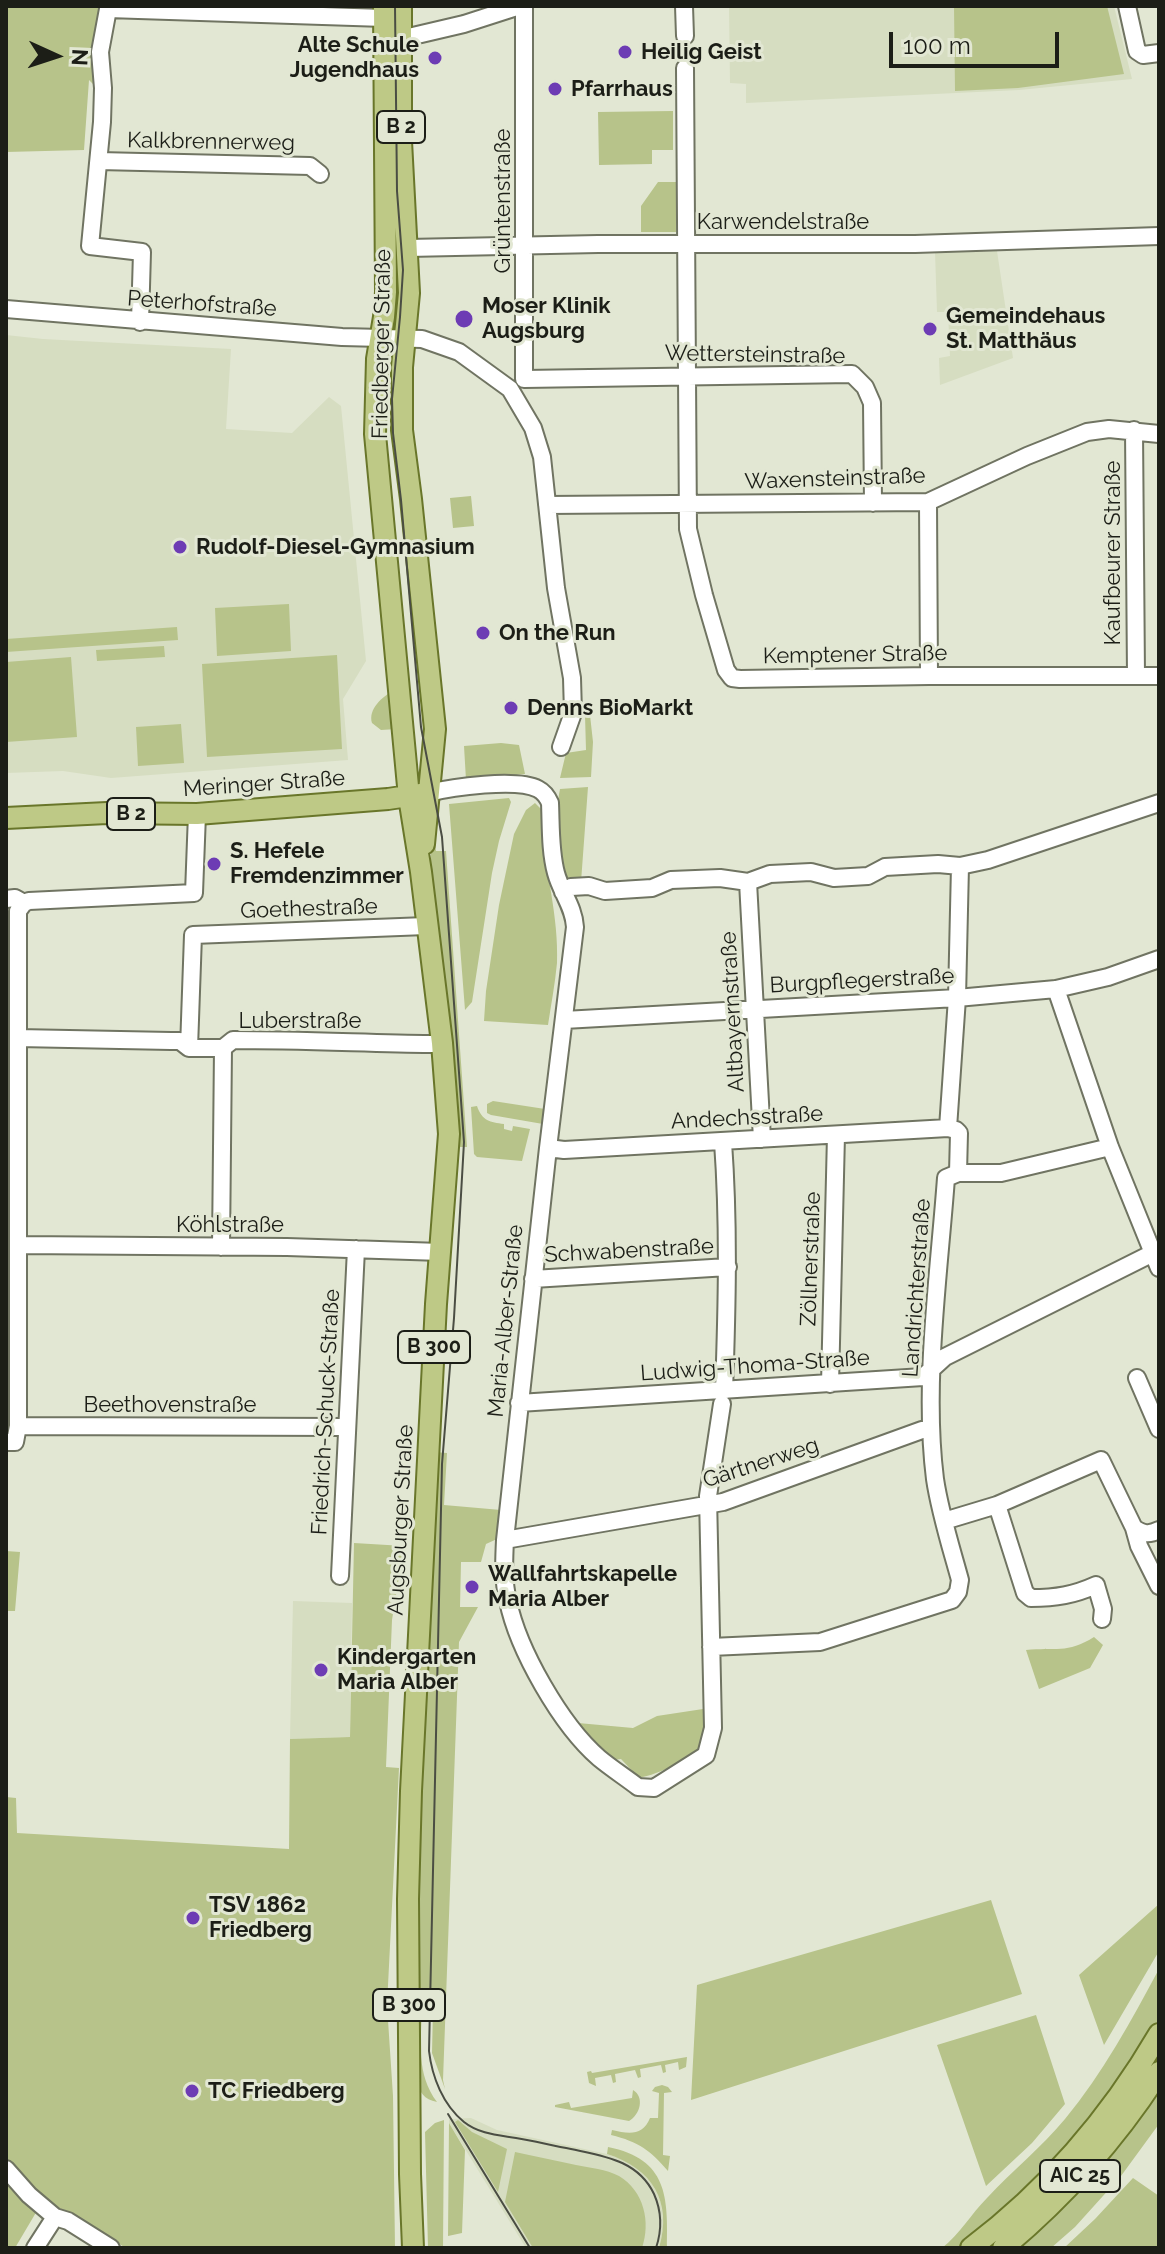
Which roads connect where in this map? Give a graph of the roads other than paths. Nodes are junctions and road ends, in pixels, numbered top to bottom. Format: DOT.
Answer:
graph roads {
  1 [pos="522,6"];
  2 [pos="684,6"];
  3 [pos="1127,6"];
  4 [pos="390,10"];
  5 [pos="685,36"];
  6 [pos="400,39"];
  7 [pos="1159,53"];
  8 [pos="685,68"];
  9 [pos="99,161"];
  10 [pos="320,174"];
  11 [pos="1159,236"];
  12 [pos="685,245"];
  13 [pos="525,246"];
  14 [pos="408,248"];
  15 [pos="6,309"];
  16 [pos="140,322"];
  17 [pos="393,338"];
  18 [pos="688,376"];
  19 [pos="524,379"];
  20 [pos="510,389"];
  21 [pos="1134,430"];
  22 [pos="1159,434"];
  23 [pos="928,502"];
  24 [pos="873,503"];
  25 [pos="688,504"];
  26 [pos="547,505"];
  27 [pos="929,676"];
  28 [pos="1136,676"];
  29 [pos="1159,676"];
  30 [pos="561,747"];
  31 [pos="419,795"];
  32 [pos="1159,803"];
  33 [pos="197,814"];
  34 [pos="6,818"];
  35 [pos="960,866"];
  36 [pos="421,872"];
  37 [pos="748,882"];
  38 [pos="563,892"];
  39 [pos="6,899"];
  40 [pos="24,903"];
  41 [pos="426,926"];
  42 [pos="1159,959"];
  43 [pos="1056,989"];
  44 [pos="957,998"];
  45 [pos="754,1010"];
  46 [pos="564,1020"];
  47 [pos="18,1038"];
  48 [pos="442,1043"];
  49 [pos="189,1048"];
  50 [pos="223,1048"];
  51 [pos="948,1128"];
  52 [pos="836,1135"];
  53 [pos="12,1137"];
  54 [pos="762,1139"];
  55 [pos="723,1142"];
  56 [pos="1110,1147"];
  57 [pos="548,1148"];
  58 [pos="958,1173"];
  59 [pos="18,1245"];
  60 [pos="221,1247"];
  61 [pos="356,1249"];
  62 [pos="441,1252"];
  63 [pos="1156,1261"];
  64 [pos="728,1267"];
  65 [pos="533,1279"];
  66 [pos="932,1371"];
  67 [pos="1137,1378"];
  68 [pos="830,1384"];
  69 [pos="723,1397"];
  70 [pos="519,1403"];
  71 [pos="18,1426"];
  72 [pos="346,1427"];
  73 [pos="931,1429"];
  74 [pos="1159,1429"];
  75 [pos="6,1442"];
  76 [pos="708,1505"];
  77 [pos="997,1505"];
  78 [pos="944,1521"];
  79 [pos="1134,1528"];
  80 [pos="1159,1530"];
  81 [pos="505,1540"];
  82 [pos="340,1576"];
  83 [pos="1159,1586"];
  84 [pos="1102,1619"];
  85 [pos="711,1647"];
  86 [pos="1159,2034"];
  87 [pos="1159,2072"];
  88 [pos="6,2169"];
  89 [pos="55,2217"];
  90 [pos="35,2248"];
  91 [pos="111,2248"];
  92 [pos="413,2248"];
  93 [pos="971,2248"];
  94 [pos="1003,2248"];
  1 -- 6 [label="street"];
  1 -- 13 [label="street, Grüntenstraße"];
  2 -- 5 [label="street"];
  3 -- 7 [label="street"];
  4 -- 6 [label="main road, Friedberger Straße / B 2"];
  4 -- 9 [label="street"];
  4 -- 17 [label="main road, Friedberger Straße / B 2"];
  6 -- 14 [label="main road, Friedberger Straße / B 2"];
  8 -- 12 [label="street"];
  9 -- 10 [label="street, Kalkbrennerweg"];
  9 -- 16 [label="street"];
  11 -- 12 [label="street, Karwendelstraße"];
  12 -- 13 [label="street, Karwendelstraße"];
  12 -- 18 [label="street"];
  13 -- 14 [label="street, Karwendelstraße"];
  13 -- 19 [label="street, Grüntenstraße"];
  14 -- 17 [label="main road, Friedberger Straße / B 2"];
  15 -- 16 [label="street, Peterhofstraße"];
  16 -- 17 [label="street, Peterhofstraße"];
  17 -- 20 [label="street"];
  17 -- 31 [label="main road, Friedberger Straße"];
  17 -- 31 [label="main road, Friedberger Straße"];
  18 -- 19 [label="street, Wettersteinstraße"];
  18 -- 24 [label="street, Wettersteinstraße"];
  18 -- 25 [label="street"];
  19 -- 20 [label="street"];
  20 -- 26 [label="street"];
  21 -- 22 [label="street, Waxensteinstraße"];
  21 -- 23 [label="street, Waxensteinstraße"];
  21 -- 28 [label="street, Kaufbeurer Straße"];
  23 -- 24 [label="street, Waxensteinstraße"];
  23 -- 27 [label="street"];
  24 -- 25 [label="street, Waxensteinstraße"];
  25 -- 26 [label="street, Waxensteinstraße"];
  25 -- 27 [label="street, Kemptener Straße"];
  26 -- 30 [label="street"];
  27 -- 28 [label="street, Kemptener Straße"];
  28 -- 29 [label="street, Kemptener Straße"];
  31 -- 33 [label="main road, Meringer Straße / B 2"];
  31 -- 36 [label="main road, Friedberger Straße / B 300"];
  31 -- 38 [label="street, Maria-Alber-Straße"];
  32 -- 35 [label="street"];
  33 -- 34 [label="main road, Meringer Straße / B 2"];
  33 -- 40 [label="street"];
  35 -- 37 [label="street"];
  35 -- 44 [label="street, Landrichterstraße"];
  36 -- 41 [label="main road, Augsburger Straße / B 300"];
  37 -- 38 [label="street"];
  37 -- 45 [label="street, Altbayernstraße"];
  38 -- 46 [label="street, Maria-Alber-Straße"];
  39 -- 40 [label="street"];
  40 -- 47 [label="street"];
  41 -- 48 [label="main road, Augsburger Straße / B 300"];
  41 -- 49 [label="street, Goethestraße"];
  42 -- 43 [label="street, Burgpflegerstraße"];
  43 -- 44 [label="street, Burgpflegerstraße"];
  43 -- 56 [label="street"];
  44 -- 45 [label="street, Burgpflegerstraße"];
  44 -- 51 [label="street, Landrichterstraße"];
  45 -- 46 [label="street, Burgpflegerstraße"];
  45 -- 54 [label="street, Altbayernstraße"];
  46 -- 57 [label="street, Maria-Alber-Straße"];
  47 -- 49 [label="street, Luberstraße"];
  47 -- 53 [label="street"];
  48 -- 50 [label="street, Luberstraße"];
  48 -- 62 [label="main road, Augsburger Straße / B 300"];
  49 -- 50 [label="street, Luberstraße"];
  50 -- 60 [label="street"];
  51 -- 52 [label="street, Andechsstraße"];
  51 -- 58 [label="street, Landrichterstraße"];
  52 -- 54 [label="street, Andechsstraße"];
  52 -- 68 [label="street, Zöllnerstraße"];
  53 -- 59 [label="street"];
  54 -- 55 [label="street, Andechsstraße"];
  55 -- 57 [label="street, Andechsstraße"];
  55 -- 64 [label="street"];
  56 -- 58 [label="street"];
  56 -- 63 [label="street"];
  57 -- 65 [label="street, Maria-Alber-Straße"];
  58 -- 66 [label="street, Landrichterstraße"];
  59 -- 60 [label="street, Köhlstraße"];
  59 -- 71 [label="street"];
  60 -- 61 [label="street, Köhlstraße"];
  61 -- 62 [label="street, Köhlstraße"];
  61 -- 72 [label="street, Friedrich-Schuck-Straße"];
  62 -- 92 [label="main road, Augsburger Straße / B 300"];
  63 -- 66 [label="street, Ludwig-Thoma-Straße"];
  64 -- 65 [label="street, Schwabenstraße"];
  64 -- 69 [label="street"];
  65 -- 70 [label="street, Maria-Alber-Straße"];
  66 -- 68 [label="street, Ludwig-Thoma-Straße"];
  66 -- 73 [label="street, Landrichterstraße"];
  67 -- 74 [label="street"];
  68 -- 69 [label="street, Ludwig-Thoma-Straße"];
  69 -- 70 [label="street, Ludwig-Thoma-Straße"];
  69 -- 76 [label="street"];
  70 -- 81 [label="street, Maria-Alber-Straße"];
  71 -- 72 [label="street, Beethovenstraße"];
  71 -- 75 [label="street"];
  72 -- 82 [label="street, Friedrich-Schuck-Straße"];
  73 -- 76 [label="street, Gärtnerweg"];
  73 -- 78 [label="street, Landrichterstraße"];
  76 -- 81 [label="street, Gärtnerweg"];
  76 -- 85 [label="street"];
  77 -- 78 [label="street"];
  77 -- 79 [label="street"];
  77 -- 84 [label="street"];
  78 -- 85 [label="street, Landrichterstraße"];
  79 -- 80 [label="street"];
  79 -- 83 [label="street"];
  81 -- 85 [label="street, Maria-Alber-Straße"];
  86 -- 93 [label="main road, AIC 25"];
  87 -- 94 [label="main road, AIC 25"];
  88 -- 89 [label="street"];
  89 -- 90 [label="street"];
  89 -- 91 [label="street"];
}
